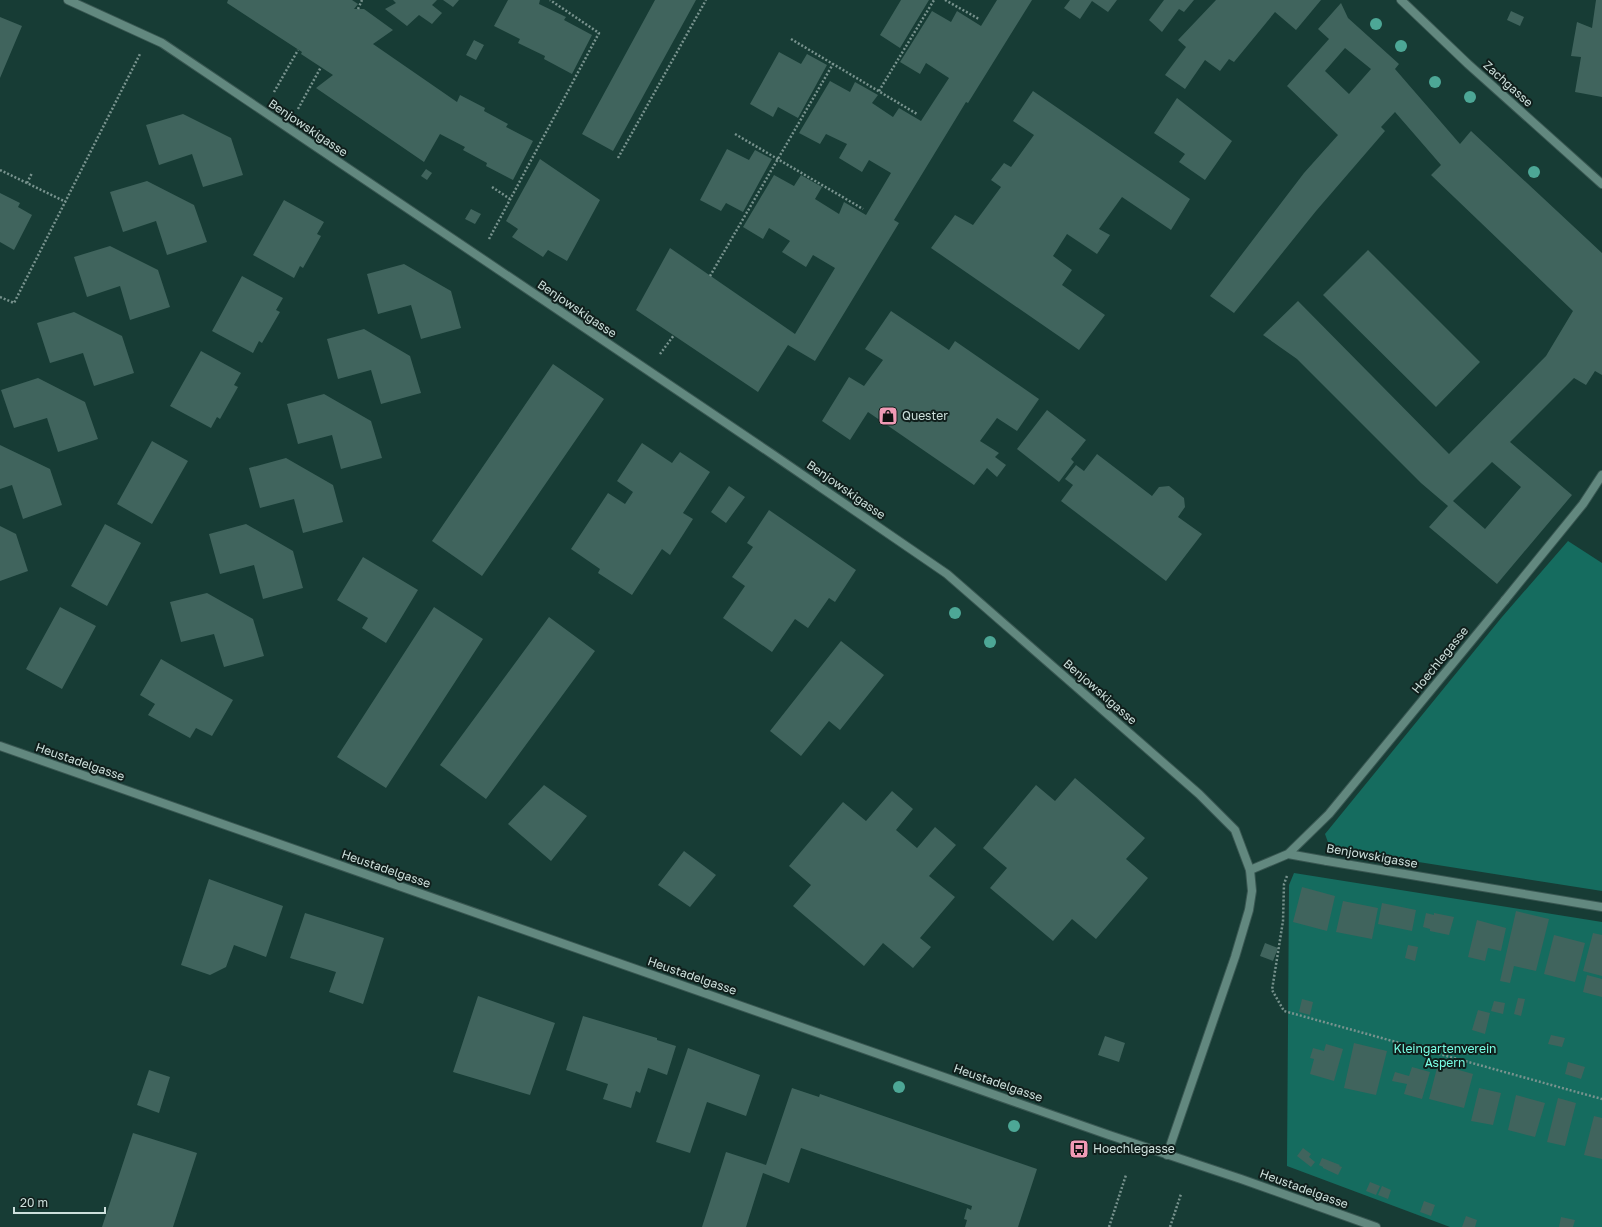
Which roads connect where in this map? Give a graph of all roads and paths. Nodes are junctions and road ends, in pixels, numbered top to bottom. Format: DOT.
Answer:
graph roads {
  1 [pos="68,0"];
  2 [pos="362,0"];
  3 [pos="550,0"];
  4 [pos="706,0"];
  5 [pos="934,0"];
  6 [pos="945,0"];
  7 [pos="1401,0"];
  8 [pos="358,9"];
  9 [pos="979,19"];
  10 [pos="149,37"];
  11 [pos="791,39"];
  12 [pos="298,50"];
  13 [pos="833,64"];
  14 [pos="321,67"];
  15 [pos="879,91"];
  16 [pos="274,92"];
  17 [pos="298,109"];
  18 [pos="917,114"];
  19 [pos="735,134"];
  20 [pos="618,158"];
  21 [pos="779,160"];
  22 [pos="0,170"];
  23 [pos="32,173"];
  24 [pos="27,183"];
  25 [pos="1602,184"];
  26 [pos="492,188"];
  27 [pos="510,199"];
  28 [pos="66,202"];
  29 [pos="863,209"];
  30 [pos="488,240"];
  31 [pos="710,276"];
  32 [pos="0,297"];
  33 [pos="674,335"];
  34 [pos="658,357"];
  35 [pos="1602,475"];
  36 [pos="0,746"];
  37 [pos="1288,854"];
  38 [pos="1250,870"];
  39 [pos="1602,906"];
  40 [pos="1602,1099"];
  41 [pos="1167,1154"];
  42 [pos="1126,1175"];
  43 [pos="1181,1194"];
  44 [pos="1109,1227"];
  45 [pos="1170,1227"];
  46 [pos="1376,1227"];
  1 -- 10 [label="street, Benjowskigasse"];
  2 -- 8 [label="path"];
  3 -- 27 [label="path"];
  4 -- 20 [label="path"];
  5 -- 15 [label="path"];
  6 -- 9 [label="path"];
  7 -- 25 [label="street, Zachgasse"];
  10 -- 28 [label="path"];
  10 -- 38 [label="street, Benjowskigasse"];
  11 -- 13 [label="path"];
  12 -- 16 [label="path"];
  13 -- 15 [label="path"];
  13 -- 21 [label="path"];
  14 -- 17 [label="path"];
  15 -- 18 [label="path"];
  19 -- 21 [label="path"];
  21 -- 29 [label="path"];
  21 -- 31 [label="path"];
  22 -- 24 [label="path"];
  23 -- 24 [label="path"];
  24 -- 28 [label="path"];
  26 -- 27 [label="path"];
  27 -- 30 [label="path"];
  28 -- 32 [label="path"];
  33 -- 34 [label="path"];
  35 -- 37 [label="street, Hoechlegasse"];
  36 -- 41 [label="street, Heustadelgasse"];
  37 -- 38 [label="street"];
  37 -- 39 [label="street, Benjowskigasse"];
  37 -- 40 [label="path"];
  38 -- 41 [label="street"];
  41 -- 46 [label="street, Heustadelgasse"];
  42 -- 44 [label="path"];
  43 -- 45 [label="path"];
}
